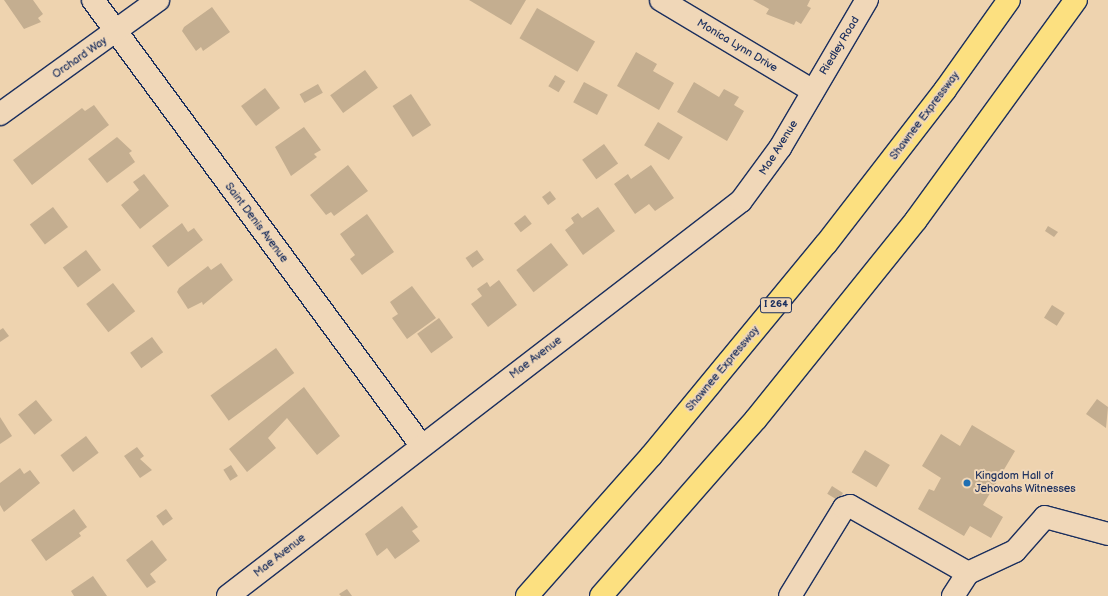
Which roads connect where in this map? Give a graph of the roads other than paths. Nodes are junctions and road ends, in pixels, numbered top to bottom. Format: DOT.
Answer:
graph roads {
  1 [pos="93,0"];
  2 [pos="158,0"];
  3 [pos="661,0"];
  4 [pos="867,0"];
  5 [pos="1009,0"];
  6 [pos="1076,0"];
  7 [pos="115,32"];
  8 [pos="813,91"];
  9 [pos="0,114"];
  10 [pos="421,445"];
  11 [pos="1108,534"];
  12 [pos="968,573"];
  13 [pos="228,596"];
  14 [pos="527,596"];
  15 [pos="601,596"];
  16 [pos="790,596"];
  17 [pos="954,596"];
  1 -- 7 [label="street, Saint Denis Avenue"];
  2 -- 7 [label="street, Orchard Way"];
  3 -- 8 [label="street, Monica Lynn Drive"];
  4 -- 8 [label="street, Riedley Road"];
  5 -- 14 [label="highway, Shawnee Expressway / I 264"];
  6 -- 15 [label="highway"];
  7 -- 9 [label="street, Orchard Way"];
  7 -- 10 [label="street, Saint Denis Avenue"];
  8 -- 10 [label="street, Mae Avenue"];
  10 -- 13 [label="street, Mae Avenue"];
  11 -- 12 [label="street"];
  12 -- 16 [label="street"];
  12 -- 17 [label="street"];
}
